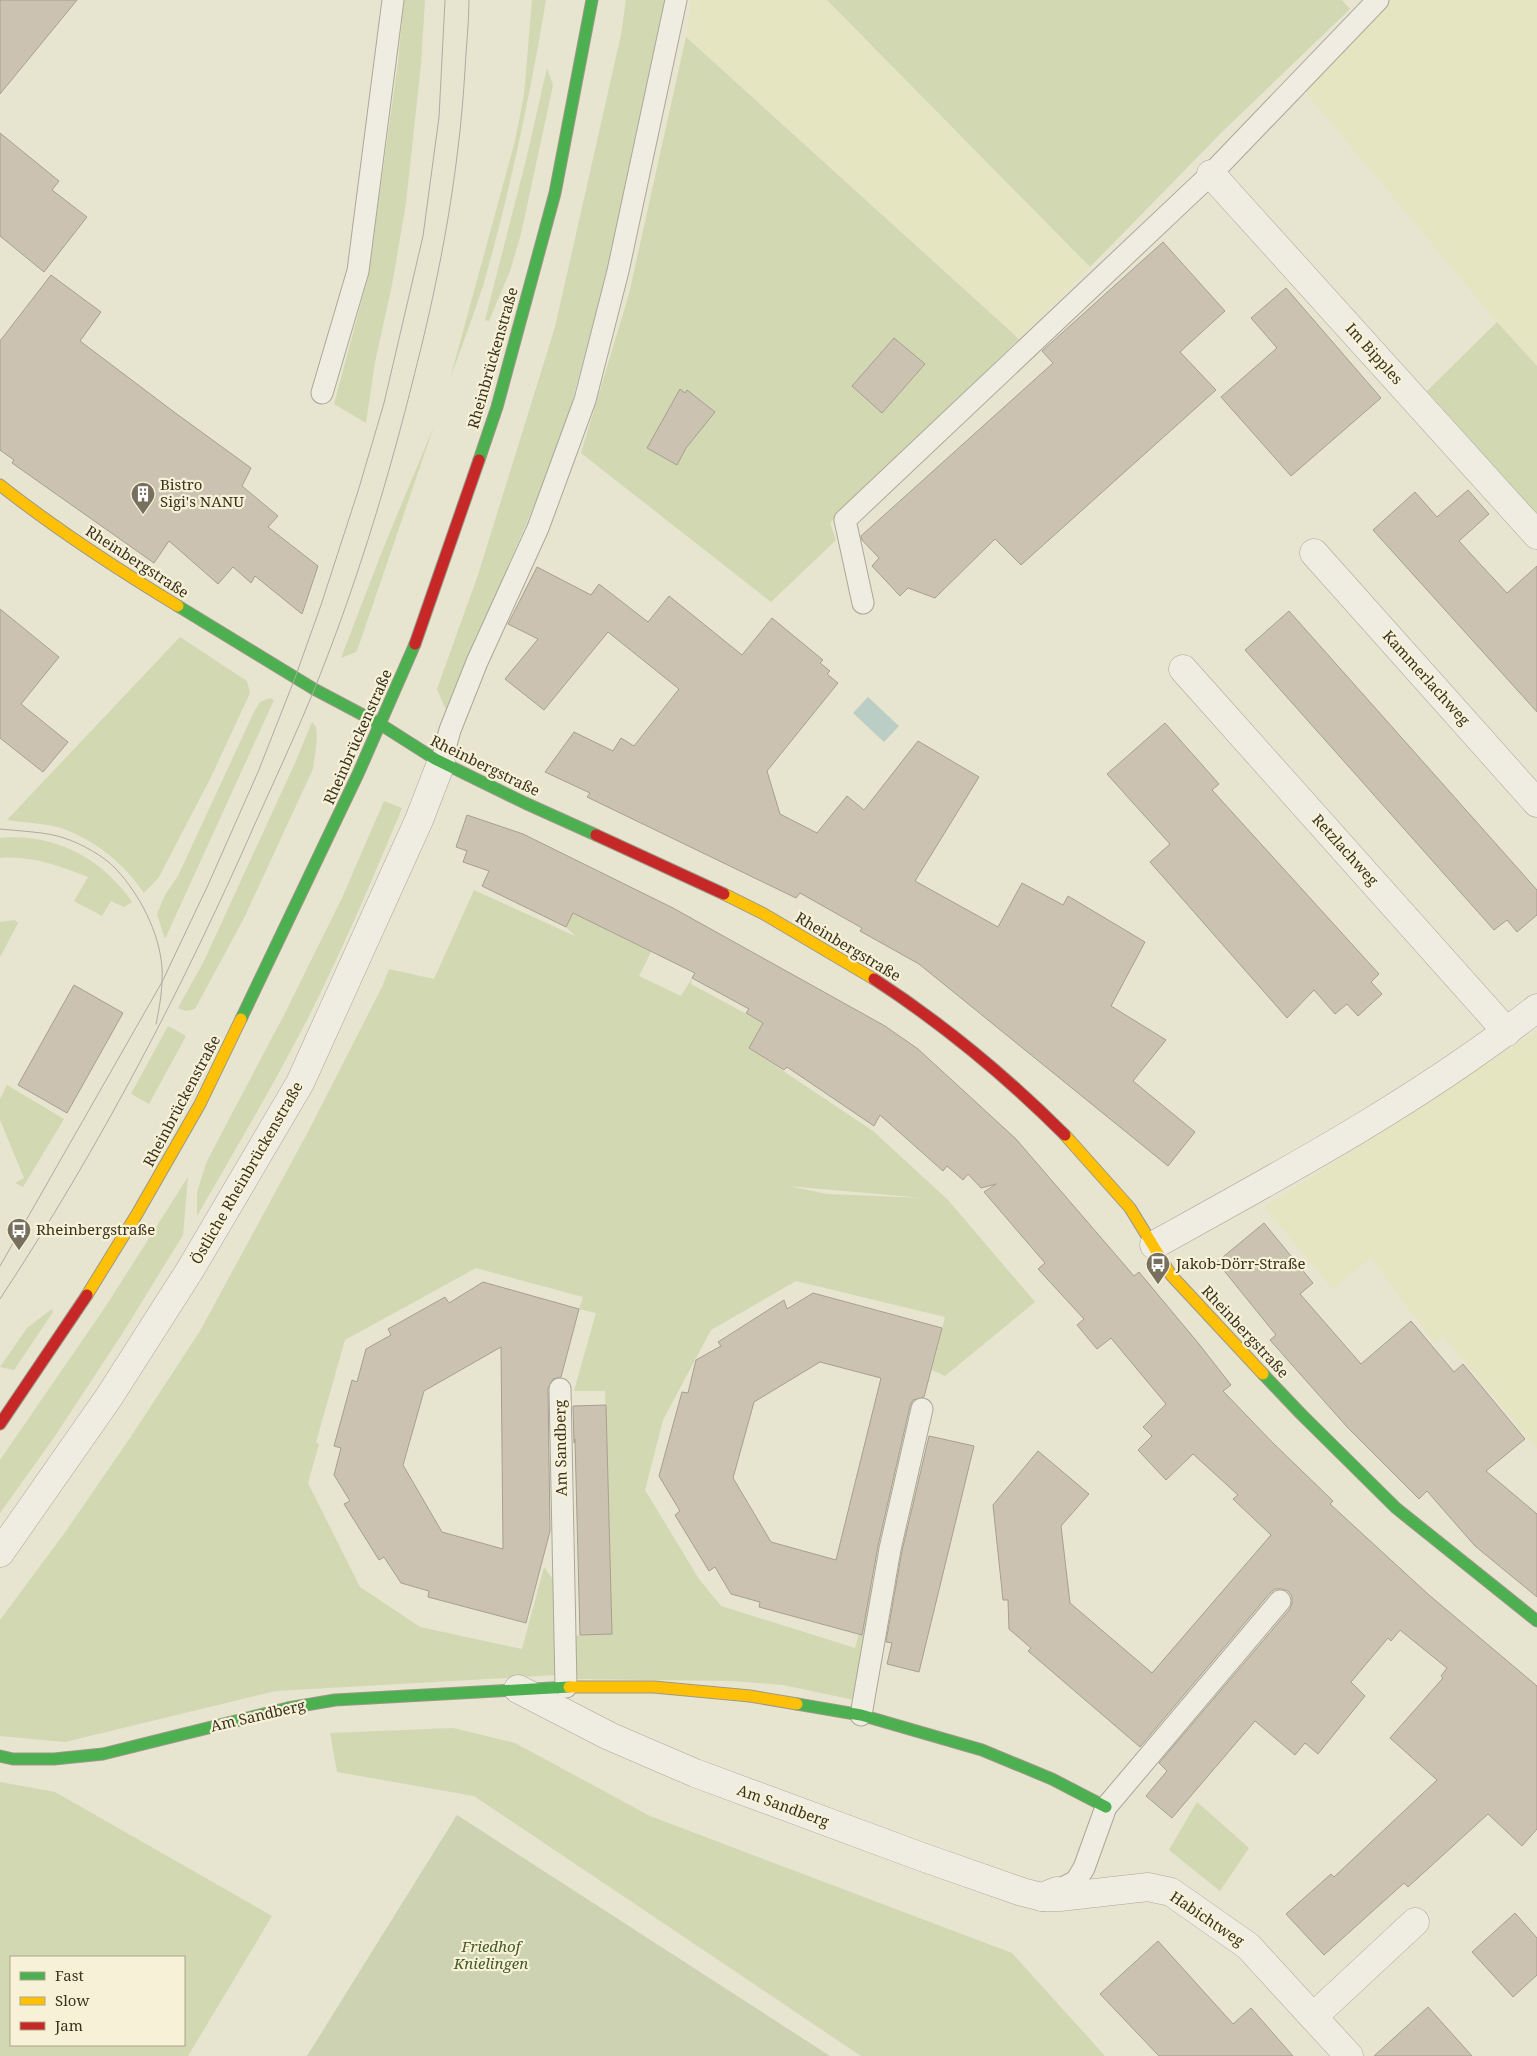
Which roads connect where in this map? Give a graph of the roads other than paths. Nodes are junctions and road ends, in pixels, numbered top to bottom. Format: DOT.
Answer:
graph roads {
  1 [pos="393,0"];
  2 [pos="592,0"];
  3 [pos="676,0"];
  4 [pos="1378,0"];
  5 [pos="1211,174"];
  6 [pos="322,393"];
  7 [pos="0,485"];
  8 [pos="1537,535"];
  9 [pos="1314,552"];
  10 [pos="863,603"];
  11 [pos="1182,669"];
  12 [pos="380,724"];
  13 [pos="441,763"];
  14 [pos="1537,803"];
  15 [pos="1537,1008"];
  16 [pos="1507,1032"];
  17 [pos="1154,1245"];
  18 [pos="560,1389"];
  19 [pos="922,1410"];
  20 [pos="0,1424"];
  21 [pos="0,1553"];
  22 [pos="1280,1600"];
  23 [pos="1537,1621"];
  24 [pos="566,1687"];
  25 [pos="518,1689"];
  26 [pos="861,1714"];
  27 [pos="0,1756"];
  28 [pos="1106,1807"];
  29 [pos="1049,1894"];
  30 [pos="1415,1922"];
  31 [pos="1313,2017"];
  32 [pos="1349,2056"];
  1 -- 6 [label="lane"];
  2 -- 12 [label="street, Rheinbrückenstraße"];
  3 -- 13 [label="lane"];
  4 -- 5 [label="lane"];
  5 -- 8 [label="street, Im Bipples"];
  5 -- 10 [label="lane"];
  7 -- 12 [label="street, Rheinbergstraße"];
  9 -- 14 [label="street, Kammerlachweg"];
  11 -- 16 [label="street, Retzlachweg"];
  12 -- 13 [label="street, Rheinbergstraße"];
  12 -- 20 [label="street, Rheinbrückenstraße"];
  13 -- 17 [label="street, Rheinbergstraße"];
  13 -- 21 [label="street, Östliche Rheinbrückenstraße"];
  15 -- 16 [label="street"];
  16 -- 17 [label="street"];
  17 -- 23 [label="street, Rheinbergstraße"];
  18 -- 24 [label="lane, Am Sandberg"];
  19 -- 26 [label="lane"];
  22 -- 28 [label="lane"];
  24 -- 25 [label="street, Am Sandberg"];
  24 -- 26 [label="street, Am Sandberg"];
  25 -- 27 [label="street, Am Sandberg"];
  25 -- 29 [label="street, Am Sandberg"];
  26 -- 28 [label="street, Am Sandberg"];
  28 -- 29 [label="lane"];
  29 -- 31 [label="street, Habichtweg"];
  30 -- 31 [label="street"];
  31 -- 32 [label="street, Habichtweg"];
}
